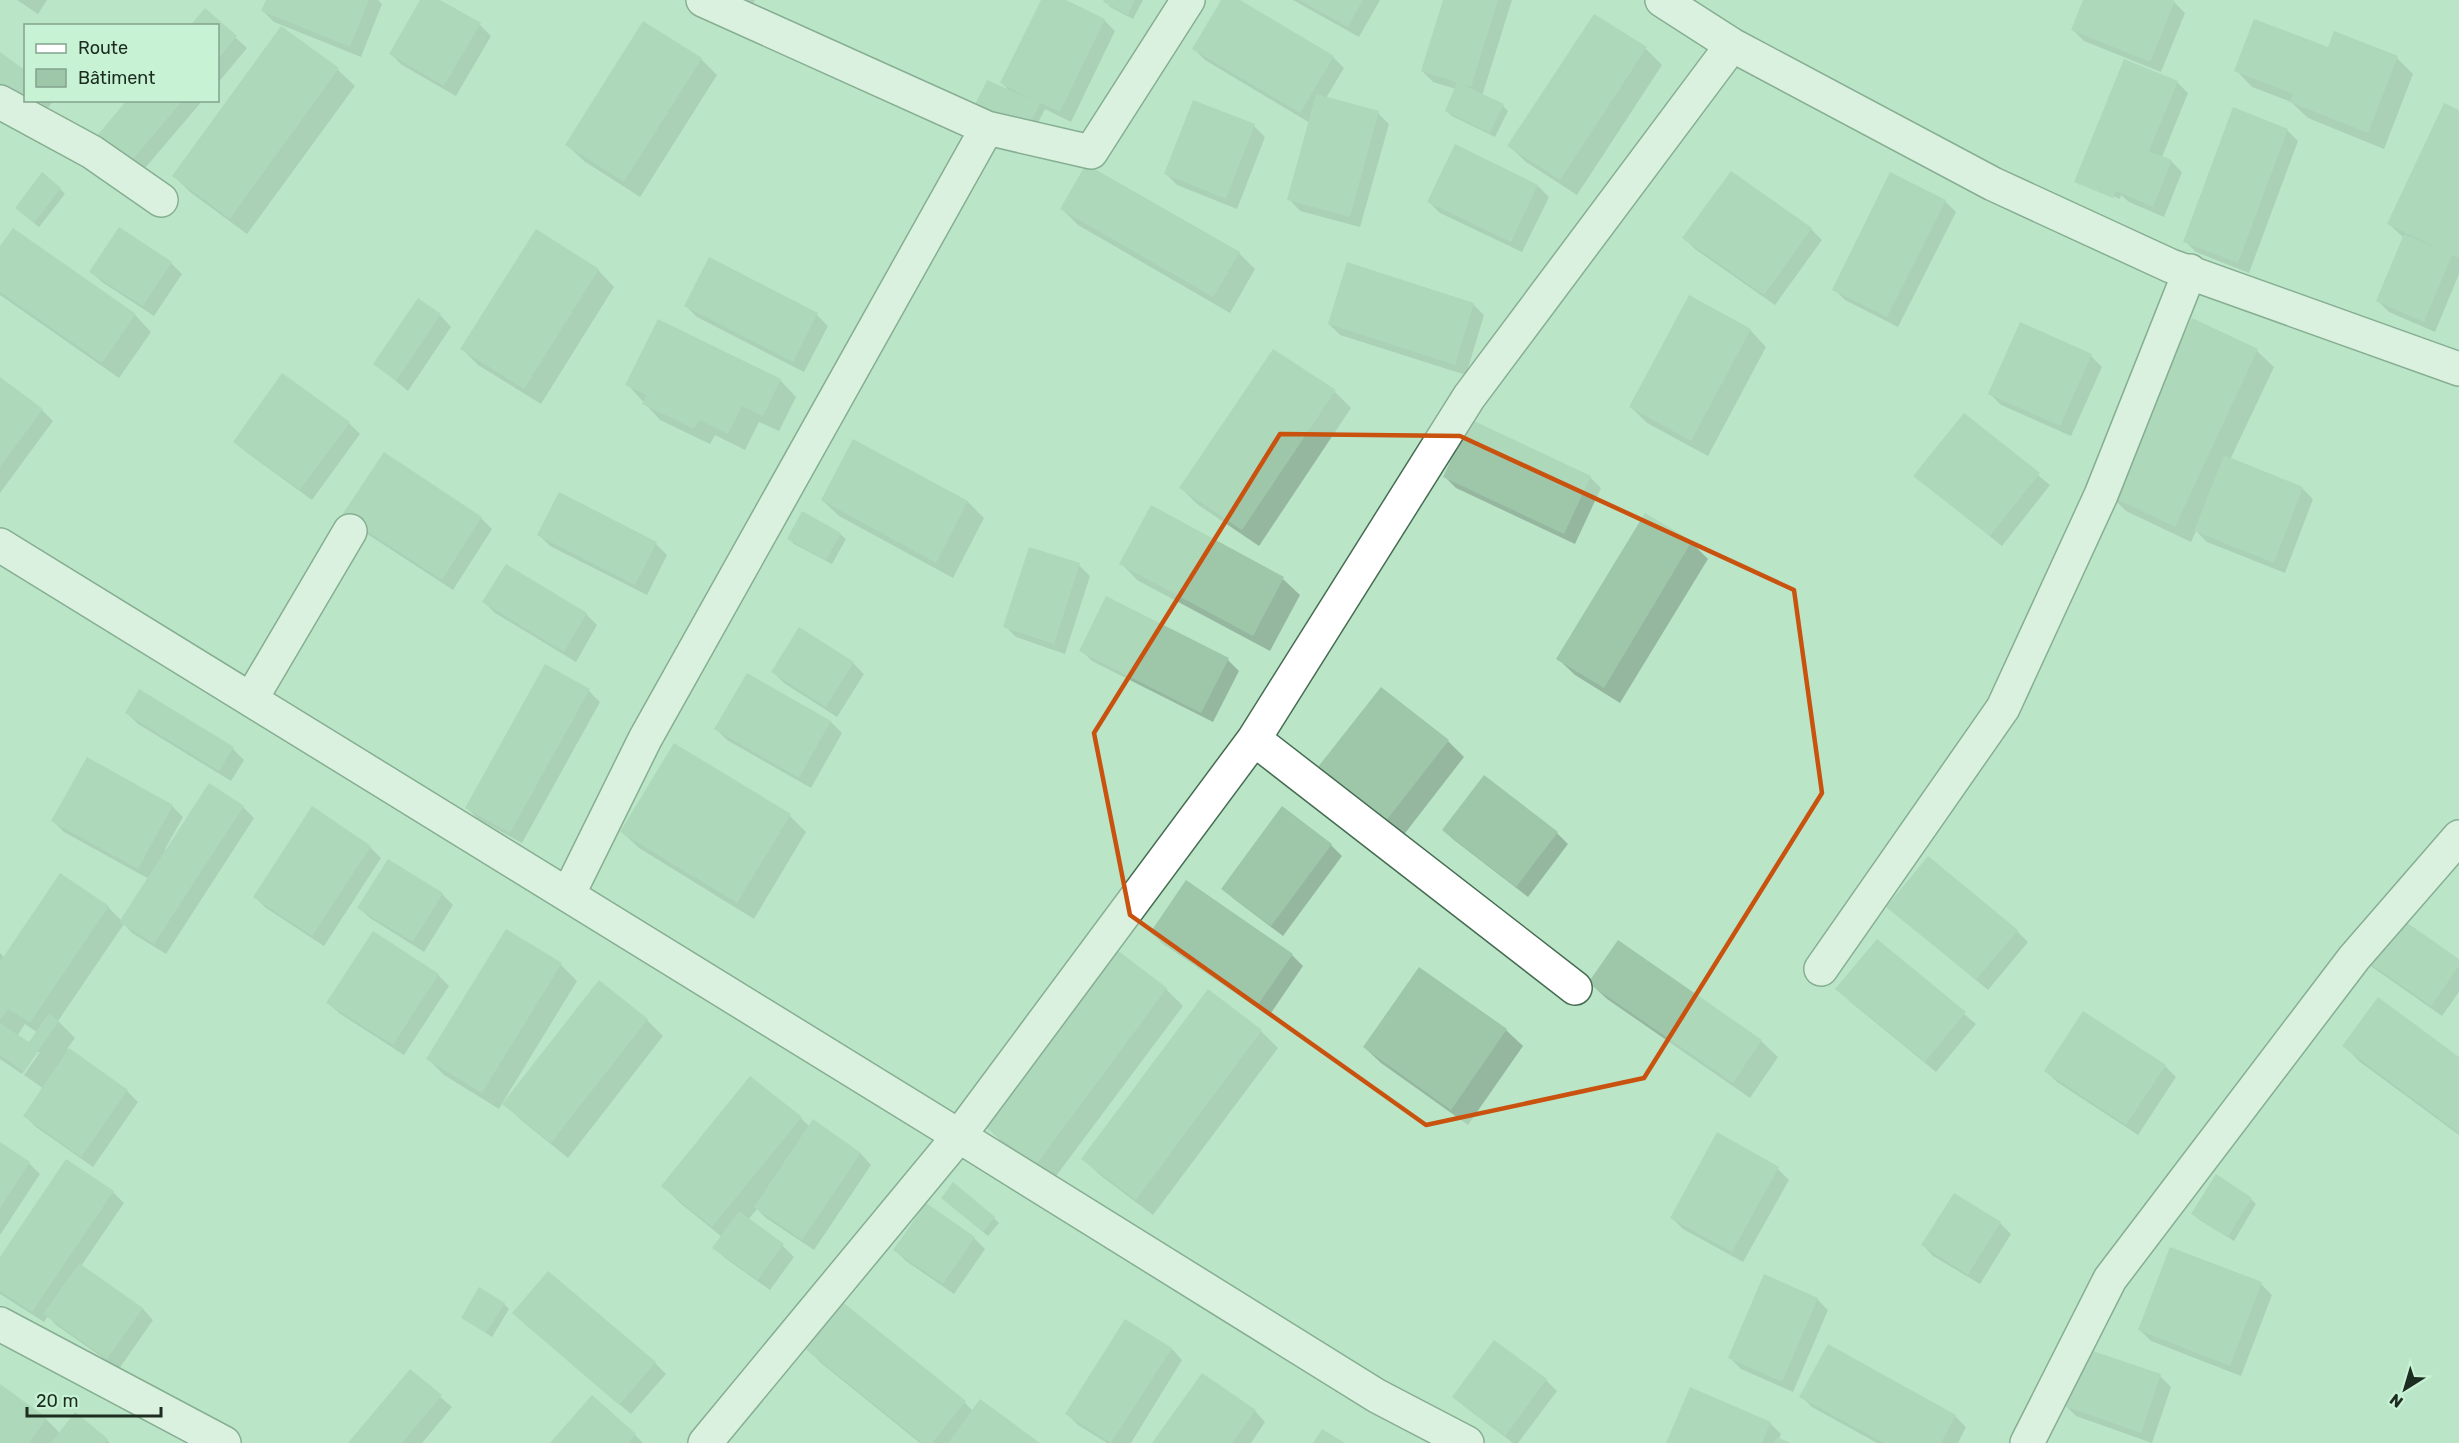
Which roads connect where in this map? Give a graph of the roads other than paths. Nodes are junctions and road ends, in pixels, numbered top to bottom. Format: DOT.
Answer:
graph roads {
  1 [pos="703,0"];
  2 [pos="1188,0"];
  3 [pos="1662,0"];
  4 [pos="1732,45"];
  5 [pos="0,102"];
  6 [pos="987,128"];
  7 [pos="161,200"];
  8 [pos="2190,272"];
  9 [pos="2459,369"];
  10 [pos="350,531"];
  11 [pos="0,545"];
  12 [pos="251,699"];
  13 [pos="1254,739"];
  14 [pos="2459,837"];
  15 [pos="568,895"];
  16 [pos="1821,969"];
  17 [pos="1575,988"];
  18 [pos="959,1136"];
  19 [pos="4,1334"];
  20 [pos="224,1443"];
  21 [pos="705,1443"];
  22 [pos="1467,1443"];
  23 [pos="2027,1443"];
  1 -- 6 [label="street"];
  2 -- 6 [label="street"];
  3 -- 4 [label="street"];
  4 -- 8 [label="street"];
  4 -- 13 [label="street"];
  5 -- 7 [label="street"];
  6 -- 15 [label="street"];
  8 -- 9 [label="street"];
  8 -- 16 [label="street"];
  10 -- 12 [label="street"];
  11 -- 12 [label="street"];
  12 -- 15 [label="street"];
  13 -- 17 [label="street"];
  13 -- 18 [label="street"];
  14 -- 23 [label="street"];
  15 -- 18 [label="street"];
  18 -- 21 [label="street"];
  18 -- 22 [label="street"];
  19 -- 20 [label="street"];
}
